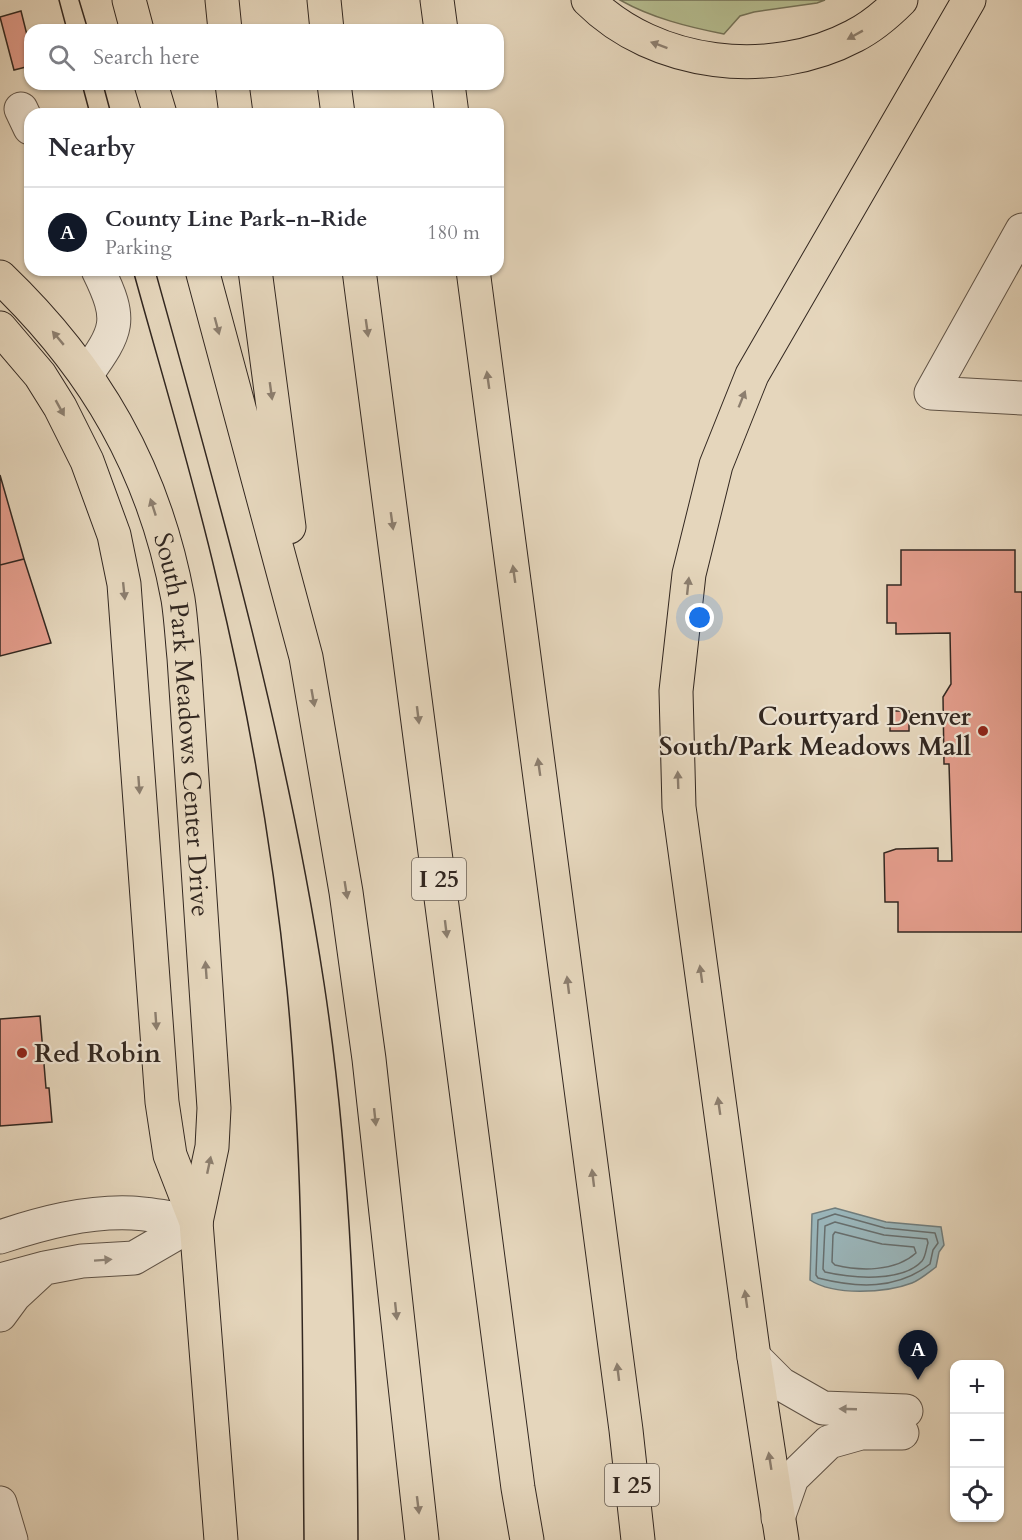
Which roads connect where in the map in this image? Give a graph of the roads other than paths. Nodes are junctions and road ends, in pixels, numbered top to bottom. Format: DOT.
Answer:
graph roads {
  1 [pos="129,0"];
  2 [pos="222,0"];
  3 [pos="324,0"];
  4 [pos="437,0"];
  5 [pos="588,0"];
  6 [pos="901,0"];
  7 [pos="969,0"];
  8 [pos="135,24"];
  9 [pos="224,24"];
  10 [pos="326,24"];
  11 [pos="440,24"];
  12 [pos="154,90"];
  13 [pos="233,90"];
  14 [pos="335,90"];
  15 [pos="449,90"];
  16 [pos="158,108"];
  17 [pos="235,108"];
  18 [pos="337,108"];
  19 [pos="451,108"];
  20 [pos="1022,230"];
  21 [pos="101,276"];
  22 [pos="204,276"];
  23 [pos="256,276"];
  24 [pos="360,276"];
  25 [pos="474,276"];
  26 [pos="0,277"];
  27 [pos="0,328"];
  28 [pos="86,375"];
  29 [pos="1022,398"];
  30 [pos="306,657"];
  31 [pos="196,1222"];
  32 [pos="10,1230"];
  33 [pos="45,1268"];
  34 [pos="0,1280"];
  35 [pos="0,1315"];
  36 [pos="754,1357"];
  37 [pos="626,1430"];
  38 [pos="518,1488"];
  39 [pos="0,1503"];
  40 [pos="780,1529"];
  41 [pos="11,1540"];
  42 [pos="220,1540"];
  43 [pos="422,1540"];
  44 [pos="516,1540"];
  45 [pos="527,1540"];
  46 [pos="638,1540"];
  47 [pos="646,1540"];
  1 -- 8 [label="main road"];
  2 -- 9 [label="main road"];
  3 -- 10 [label="main road"];
  4 -- 11 [label="main road"];
  6 -- 5 [label="main road, one-way"];
  36 -- 7 [label="main road, one-way"];
  12 -- 16 [label="main road"];
  13 -- 17 [label="main road"];
  14 -- 18 [label="main road"];
  15 -- 19 [label="main road"];
  20 -- 29 [label="street"];
  21 -- 28 [label="street"];
  22 -- 30 [label="main road, one-way"];
  23 -- 30 [label="main road, one-way"];
  24 -- 38 [label="main road, I 25, one-way"];
  37 -- 25 [label="main road, I 25, one-way"];
  28 -- 26 [label="main road, South Park Meadows Center Drive, one-way"];
  27 -- 31 [label="main road, South Park Meadows Center Drive, one-way"];
  31 -- 28 [label="main road, South Park Meadows Center Drive, one-way"];
  30 -- 43 [label="main road, one-way"];
  31 -- 32 [label="street"];
  33 -- 31 [label="street, one-way"];
  31 -- 42 [label="main road, South Park Meadows Center Drive"];
  33 -- 34 [label="street"];
  33 -- 35 [label="street"];
  40 -- 36 [label="main road, one-way"];
  40 -- 36 [label="street, one-way"];
  37 -- 46 [label="main road, I 25"];
  37 -- 47 [label="main road"];
  38 -- 44 [label="main road"];
  38 -- 45 [label="main road, I 25"];
  39 -- 41 [label="street"];
}
